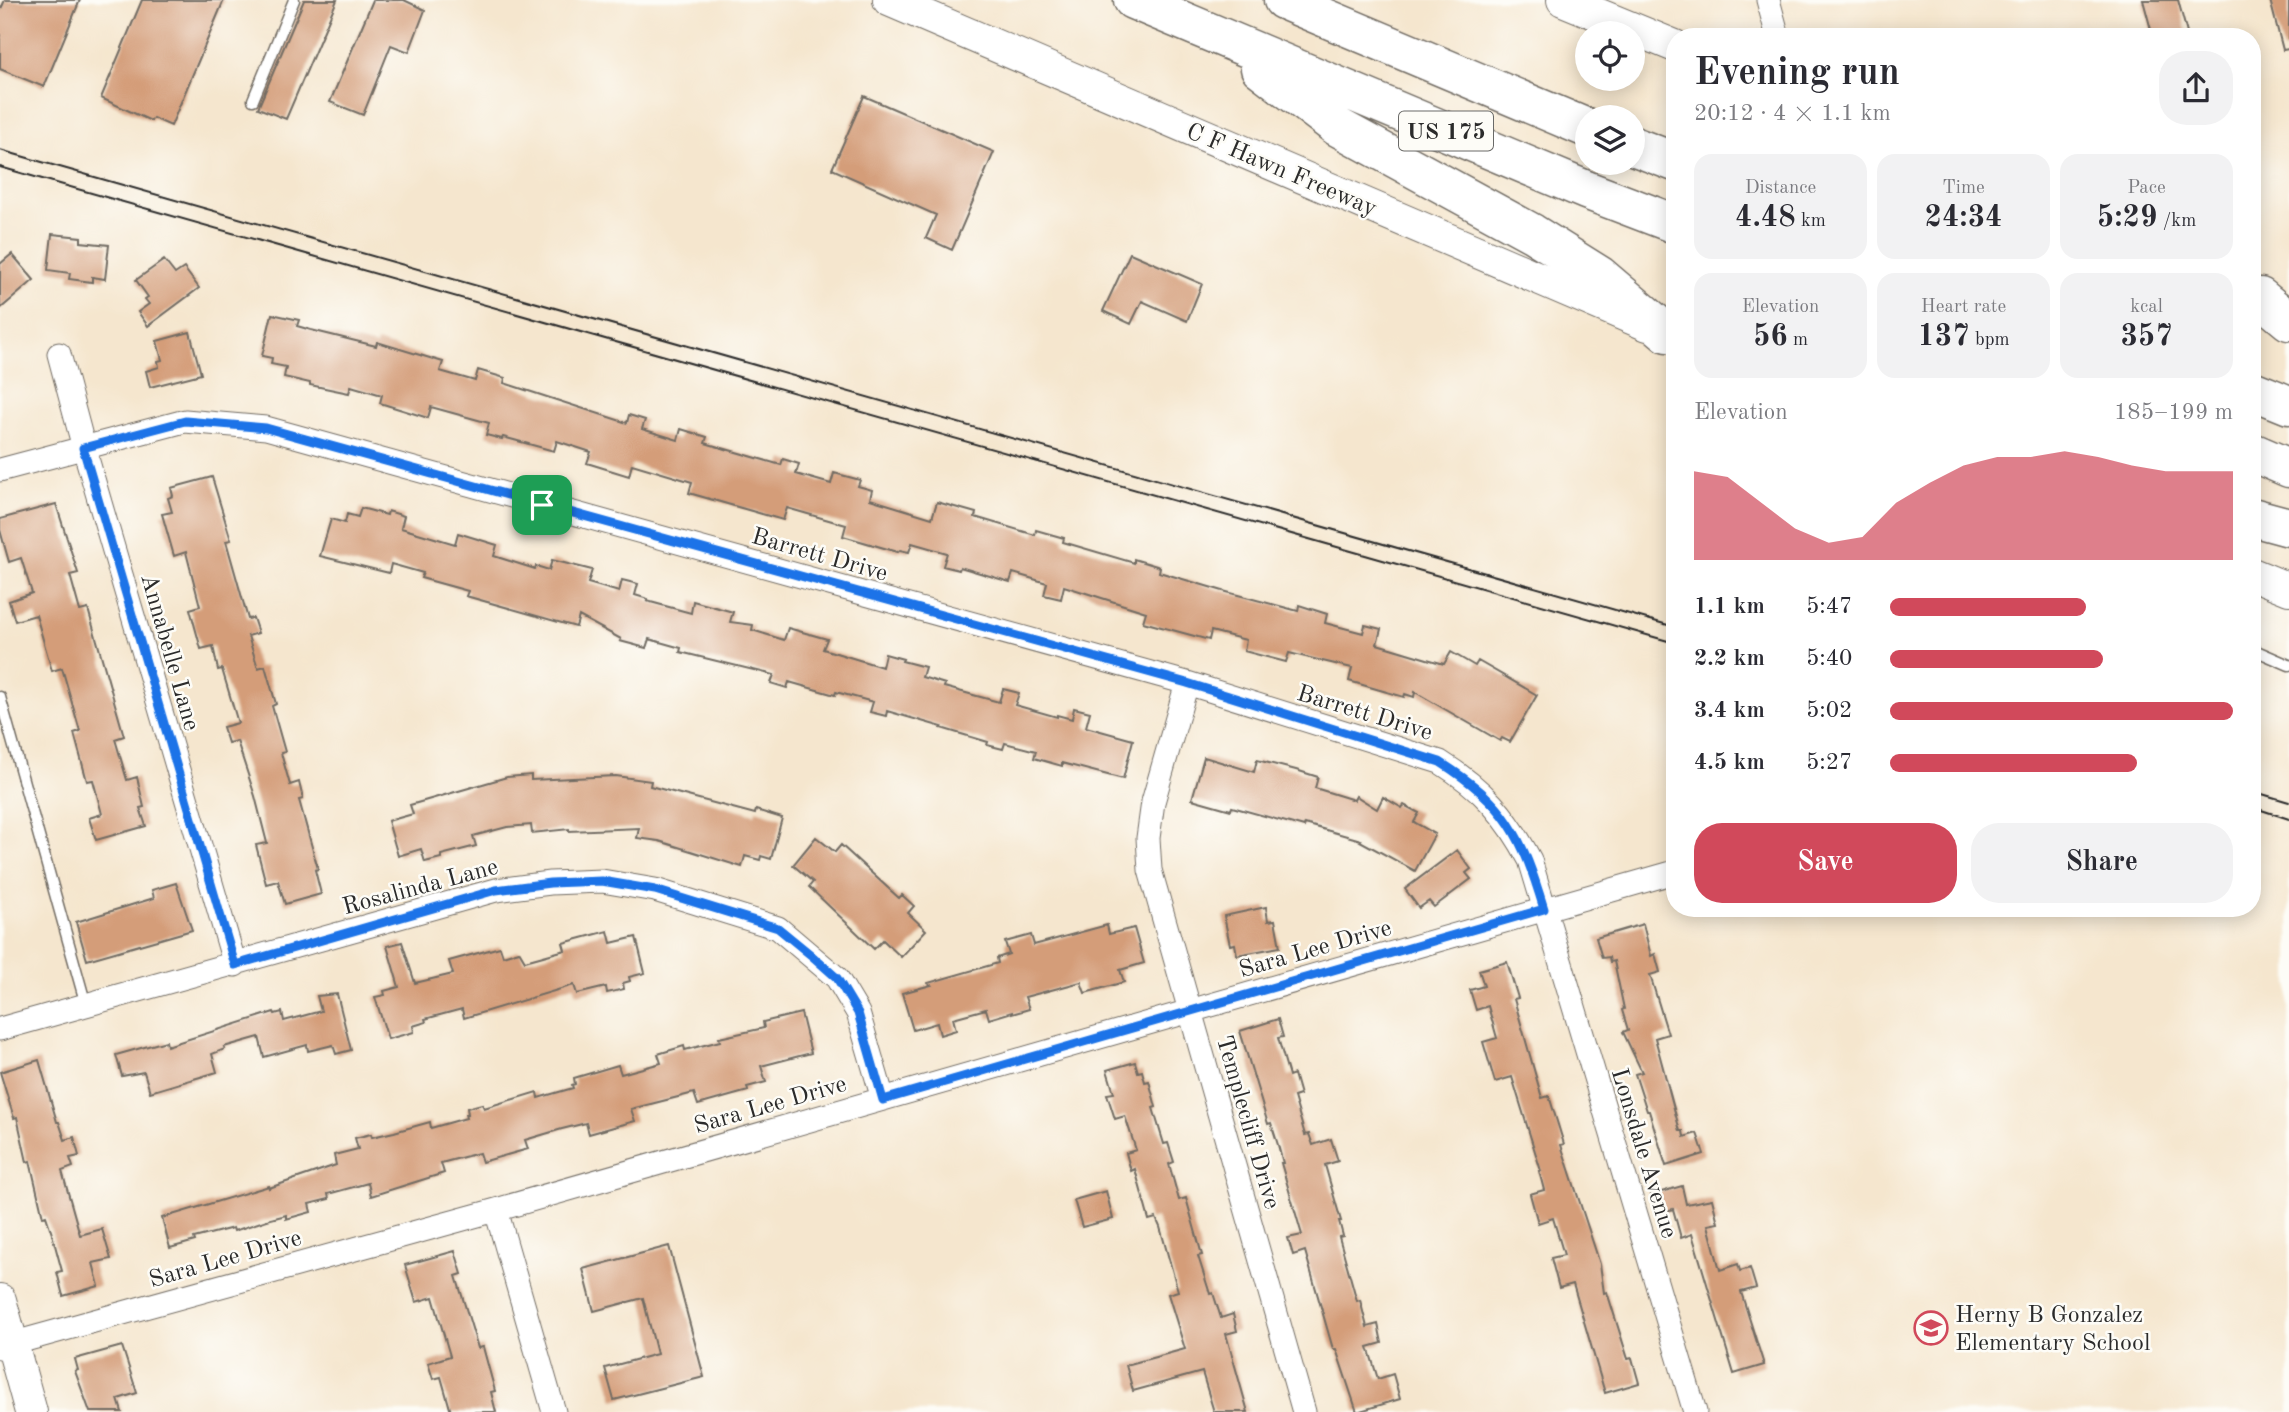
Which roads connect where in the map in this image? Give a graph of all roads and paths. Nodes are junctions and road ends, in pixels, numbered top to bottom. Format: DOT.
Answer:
graph roads {
  1 [pos="294,0"];
  2 [pos="890,0"];
  3 [pos="1133,0"];
  4 [pos="1283,0"];
  5 [pos="1563,0"];
  6 [pos="1768,0"];
  7 [pos="1776,28"];
  8 [pos="1218,35"];
  9 [pos="1666,42"];
  10 [pos="253,100"];
  11 [pos="1575,123"];
  12 [pos="1645,151"];
  13 [pos="1666,159"];
  14 [pos="1666,221"];
  15 [pos="2267,300"];
  16 [pos="2289,321"];
  17 [pos="1666,330"];
  18 [pos="1666,332"];
  19 [pos="59,354"];
  20 [pos="2261,394"];
  21 [pos="2289,405"];
  22 [pos="83,448"];
  23 [pos="2261,456"];
  24 [pos="2289,468"];
  25 [pos="0,470"];
  26 [pos="2261,519"];
  27 [pos="2289,527"];
  28 [pos="2261,578"];
  29 [pos="2289,589"];
  30 [pos="2261,653"];
  31 [pos="2289,664"];
  32 [pos="1187,683"];
  33 [pos="0,697"];
  34 [pos="1666,875"];
  35 [pos="1544,909"];
  36 [pos="235,965"];
  37 [pos="86,1005"];
  38 [pos="1190,1012"];
  39 [pos="0,1029"];
  40 [pos="883,1100"];
  41 [pos="496,1210"];
  42 [pos="0,1303"];
  43 [pos="6,1346"];
  44 [pos="31,1412"];
  45 [pos="554,1412"];
  46 [pos="1304,1412"];
  47 [pos="1695,1412"];
  1 -- 10 [label="lane"];
  2 -- 18 [label="main road, C F Hawn Freeway"];
  3 -- 8 [label="highway, US 175"];
  4 -- 11 [label="highway, US 175"];
  5 -- 9 [label="main road"];
  6 -- 7 [label="street"];
  8 -- 14 [label="highway, US 175"];
  8 -- 17 [label="highway"];
  12 -- 13 [label="highway"];
  15 -- 16 [label="highway"];
  19 -- 22 [label="street, Annabelle Lane"];
  20 -- 21 [label="highway"];
  22 -- 25 [label="street, Barrett Drive"];
  22 -- 32 [label="street, Barrett Drive"];
  22 -- 36 [label="street, Annabelle Lane"];
  23 -- 24 [label="highway"];
  26 -- 27 [label="highway"];
  28 -- 29 [label="main road"];
  30 -- 31 [label="lane"];
  32 -- 35 [label="street, Barrett Drive"];
  32 -- 38 [label="street, Templecliff Drive"];
  33 -- 37 [label="lane"];
  34 -- 35 [label="street, Sara Lee Drive"];
  35 -- 38 [label="street, Sara Lee Drive"];
  35 -- 47 [label="street, Lonsdale Avenue"];
  36 -- 37 [label="street, Rosalinda Lane"];
  36 -- 40 [label="street, Rosalinda Lane"];
  37 -- 39 [label="street, Rosalinda Lane"];
  38 -- 40 [label="street, Sara Lee Drive"];
  38 -- 46 [label="street, Templecliff Drive"];
  40 -- 41 [label="street, Sara Lee Drive"];
  41 -- 43 [label="street, Sara Lee Drive"];
  41 -- 45 [label="street"];
  42 -- 43 [label="main road"];
  43 -- 44 [label="main road"];
}
